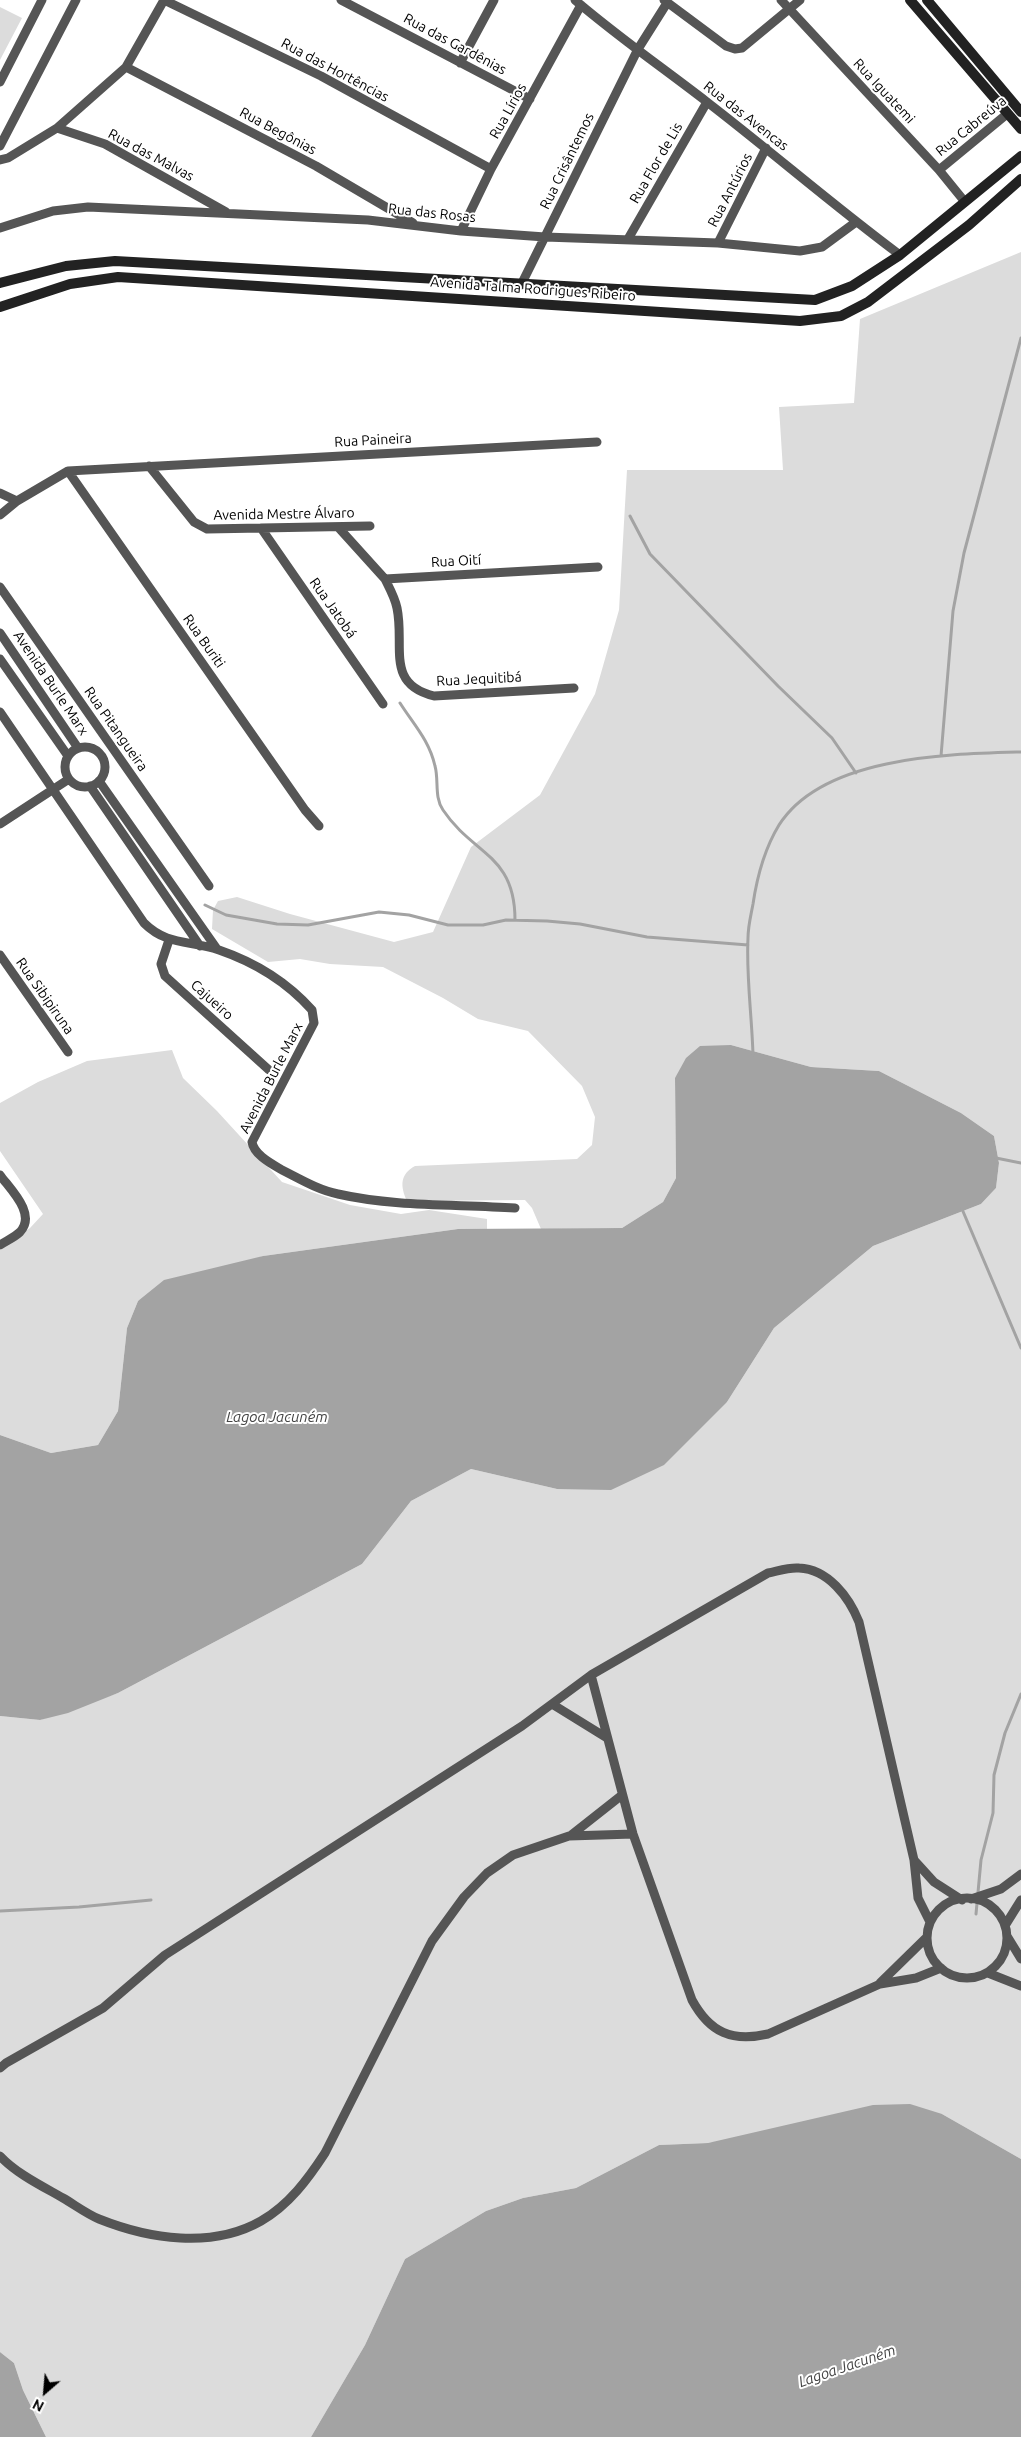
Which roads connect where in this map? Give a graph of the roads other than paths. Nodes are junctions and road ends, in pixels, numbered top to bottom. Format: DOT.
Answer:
graph roads {
  1 [pos="42,0"];
  2 [pos="76,0"];
  3 [pos="164,0"];
  4 [pos="341,0"];
  5 [pos="494,0"];
  6 [pos="781,0"];
  7 [pos="800,0"];
  8 [pos="910,0"];
  9 [pos="927,0"];
  10 [pos="666,2"];
  11 [pos="578,3"];
  12 [pos="789,10"];
  13 [pos="638,49"];
  14 [pos="460,62"];
  15 [pos="126,67"];
  16 [pos="0,82"];
  17 [pos="530,99"];
  18 [pos="707,102"];
  19 [pos="1019,107"];
  20 [pos="1007,114"];
  21 [pos="57,128"];
  22 [pos="1021,128"];
  23 [pos="0,146"];
  24 [pos="766,148"];
  25 [pos="1021,156"];
  26 [pos="0,160"];
  27 [pos="491,169"];
  28 [pos="939,170"];
  29 [pos="1021,179"];
  30 [pos="965,202"];
  31 [pos="228,213"];
  32 [pos="856,222"];
  33 [pos="416,224"];
  34 [pos="0,228"];
  35 [pos="462,231"];
  36 [pos="545,237"];
  37 [pos="628,238"];
  38 [pos="718,243"];
  39 [pos="900,255"];
  40 [pos="0,283"];
  41 [pos="521,285"];
  42 [pos="0,307"];
  43 [pos="597,442"];
  44 [pos="149,466"];
  45 [pos="68,471"];
  46 [pos="0,493"];
  47 [pos="16,501"];
  48 [pos="0,515"];
  49 [pos="370,526"];
  50 [pos="338,527"];
  51 [pos="261,528"];
  52 [pos="598,567"];
  53 [pos="385,579"];
  54 [pos="0,586"];
  55 [pos="0,633"];
  56 [pos="0,659"];
  57 [pos="574,688"];
  58 [pos="383,704"];
  59 [pos="0,712"];
  60 [pos="78,748"];
  61 [pos="113,749"];
  62 [pos="68,756"];
  63 [pos="102,757"];
  64 [pos="69,779"];
  65 [pos="99,781"];
  66 [pos="90,786"];
  67 [pos="52,788"];
  68 [pos="0,824"];
  69 [pos="319,826"];
  70 [pos="209,886"];
  71 [pos="169,940"];
  72 [pos="200,946"];
  73 [pos="217,949"];
  74 [pos="0,955"];
  75 [pos="68,1052"];
  76 [pos="269,1070"];
  77 [pos="0,1175"];
  78 [pos="516,1208"];
  79 [pos="0,1245"];
  80 [pos="591,1675"];
  81 [pos="552,1704"];
  82 [pos="607,1738"];
  83 [pos="622,1795"];
  84 [pos="633,1834"];
  85 [pos="569,1836"];
  86 [pos="914,1860"];
  87 [pos="1021,1874"];
  88 [pos="966,1899"];
  89 [pos="1021,1900"];
  90 [pos="930,1922"];
  91 [pos="1006,1924"];
  92 [pos="1006,1935"];
  93 [pos="927,1937"];
  94 [pos="1021,1960"];
  95 [pos="940,1968"];
  96 [pos="988,1973"];
  97 [pos="880,1984"];
  98 [pos="1021,1986"];
  99 [pos="0,2068"];
  100 [pos="0,2156"];
  1 -- 16 [label="street"];
  2 -- 23 [label="street"];
  3 -- 15 [label="street"];
  3 -- 27 [label="street, Rua das Hortências"];
  4 -- 14 [label="street, Rua das Gardênias"];
  5 -- 14 [label="street"];
  6 -- 12 [label="street, Rua Iguatemi"];
  7 -- 12 [label="street"];
  8 -- 20 [label="main road"];
  9 -- 19 [label="main road"];
  10 -- 12 [label="street"];
  10 -- 13 [label="street, Rua Crisântemos"];
  11 -- 13 [label="street, Rua das Avencas"];
  11 -- 17 [label="street, Rua Lírios"];
  12 -- 28 [label="street, Rua Iguatemi"];
  13 -- 18 [label="street, Rua das Avencas"];
  13 -- 36 [label="street, Rua Crisântemos"];
  14 -- 17 [label="street, Rua das Gardênias"];
  15 -- 21 [label="street"];
  15 -- 33 [label="street, Rua Begônias"];
  17 -- 27 [label="street, Rua Lírios"];
  18 -- 24 [label="street, Rua das Avencas"];
  18 -- 37 [label="street, Rua Flor de Lis"];
  19 -- 20 [label="main road, Rua Cabreúva"];
  20 -- 22 [label="main road"];
  20 -- 28 [label="street, Rua Cabreúva"];
  21 -- 26 [label="street"];
  21 -- 31 [label="street, Rua das Malvas"];
  24 -- 32 [label="street, Rua das Avencas"];
  24 -- 38 [label="street, Rua Antúrios"];
  25 -- 30 [label="main road, Avenida Talma Rodrigues Ribeiro"];
  27 -- 35 [label="street, Rua Lírios"];
  28 -- 30 [label="street, Rua Iguatemi"];
  29 -- 42 [label="main road, Avenida Talma Rodrigues Ribeiro"];
  30 -- 39 [label="main road, Avenida Talma Rodrigues Ribeiro"];
  31 -- 33 [label="street, Rua das Rosas"];
  31 -- 34 [label="street, Rua das Rosas"];
  32 -- 38 [label="street, Rua das Rosas"];
  32 -- 39 [label="street, Rua das Avencas"];
  33 -- 35 [label="street, Rua das Rosas"];
  35 -- 36 [label="street, Rua das Rosas"];
  36 -- 37 [label="street, Rua das Rosas"];
  36 -- 41 [label="street, Rua Crisântemos"];
  37 -- 38 [label="street, Rua das Rosas"];
  39 -- 41 [label="main road, Avenida Talma Rodrigues Ribeiro"];
  40 -- 41 [label="main road, Avenida Talma Rodrigues Ribeiro"];
  43 -- 44 [label="street, Rua Paineira"];
  44 -- 45 [label="street"];
  44 -- 51 [label="street, Avenida Mestre Álvaro"];
  45 -- 47 [label="street"];
  45 -- 69 [label="street, Rua Buriti"];
  46 -- 47 [label="street"];
  47 -- 48 [label="street"];
  49 -- 50 [label="street, Avenida Mestre Álvaro"];
  50 -- 51 [label="street, Avenida Mestre Álvaro"];
  50 -- 53 [label="street"];
  51 -- 58 [label="street, Rua Jatobá"];
  52 -- 53 [label="street, Rua Oití"];
  53 -- 57 [label="street, Rua Jequitibá"];
  54 -- 61 [label="street, Rua Pitangueira"];
  55 -- 60 [label="street, Avenida Burle Marx"];
  56 -- 62 [label="street, Avenida Burle Marx"];
  59 -- 67 [label="street, Avenida Burle Marx"];
  60 -- 62 [label="street"];
  60 -- 63 [label="street"];
  61 -- 63 [label="street"];
  61 -- 70 [label="street, Rua Pitangueira"];
  62 -- 64 [label="street"];
  63 -- 65 [label="street"];
  64 -- 66 [label="street"];
  64 -- 67 [label="street"];
  65 -- 66 [label="street"];
  65 -- 73 [label="street, Avenida Burle Marx"];
  66 -- 72 [label="street"];
  67 -- 68 [label="street"];
  67 -- 71 [label="street, Avenida Burle Marx"];
  71 -- 72 [label="street, Avenida Burle Marx"];
  71 -- 76 [label="street, Cajueiro"];
  72 -- 73 [label="street, Avenida Burle Marx"];
  73 -- 78 [label="street, Avenida Burle Marx"];
  74 -- 75 [label="street, Rua Sibipiruna"];
  77 -- 79 [label="street"];
  80 -- 81 [label="street"];
  80 -- 82 [label="street"];
  80 -- 86 [label="street"];
  81 -- 82 [label="street"];
  81 -- 99 [label="street"];
  82 -- 83 [label="street"];
  83 -- 84 [label="street"];
  83 -- 85 [label="street"];
  84 -- 85 [label="street"];
  84 -- 97 [label="street"];
  85 -- 100 [label="street"];
  86 -- 88 [label="street"];
  86 -- 90 [label="street"];
  87 -- 88 [label="street"];
  88 -- 90 [label="street"];
  88 -- 91 [label="street"];
  89 -- 91 [label="street"];
  90 -- 93 [label="street"];
  91 -- 92 [label="street"];
  92 -- 94 [label="street"];
  92 -- 96 [label="street"];
  93 -- 95 [label="street"];
  93 -- 97 [label="street"];
  95 -- 96 [label="street"];
  95 -- 97 [label="street"];
  96 -- 98 [label="street"];
}
